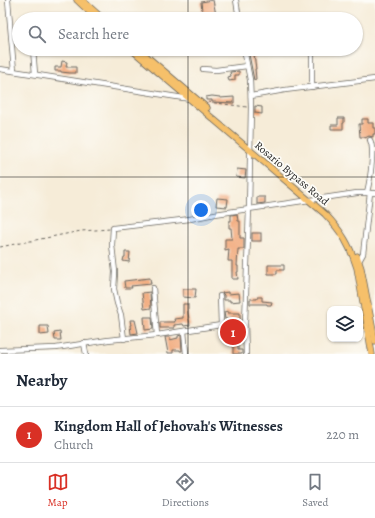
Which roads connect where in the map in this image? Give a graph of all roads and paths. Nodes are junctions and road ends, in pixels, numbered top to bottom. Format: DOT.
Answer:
graph roads {
  1 [pos="8,0"];
  2 [pos="77,0"];
  3 [pos="82,0"];
  4 [pos="236,0"];
  5 [pos="90,12"];
  6 [pos="95,12"];
  7 [pos="238,12"];
  8 [pos="12,47"];
  9 [pos="13,56"];
  10 [pos="34,56"];
  11 [pos="139,56"];
  12 [pos="146,56"];
  13 [pos="245,56"];
  14 [pos="312,56"];
  15 [pos="247,66"];
  16 [pos="0,69"];
  17 [pos="203,69"];
  18 [pos="14,71"];
  19 [pos="35,74"];
  20 [pos="375,79"];
  21 [pos="312,86"];
  22 [pos="251,96"];
  23 [pos="190,99"];
  24 [pos="198,100"];
  25 [pos="251,107"];
  26 [pos="370,140"];
  27 [pos="250,148"];
  28 [pos="371,193"];
  29 [pos="312,200"];
  30 [pos="249,209"];
  31 [pos="113,228"];
  32 [pos="0,247"];
  33 [pos="359,261"];
  34 [pos="153,288"];
  35 [pos="220,296"];
  36 [pos="245,323"];
  37 [pos="221,325"];
  38 [pos="184,331"];
  39 [pos="157,335"];
  40 [pos="124,339"];
  41 [pos="375,341"];
  42 [pos="84,343"];
  43 [pos="0,350"];
  44 [pos="86,354"];
  45 [pos="186,354"];
  46 [pos="246,354"];
  47 [pos="372,354"];
  1 -- 8 [label="street"];
  2 -- 5 [label="main road"];
  3 -- 6 [label="main road"];
  4 -- 7 [label="street"];
  9 -- 18 [label="street"];
  10 -- 19 [label="street"];
  11 -- 23 [label="main road, Rosario Bypass Road"];
  12 -- 24 [label="main road, Rosario Bypass Road"];
  13 -- 15 [label="street"];
  14 -- 21 [label="street"];
  15 -- 17 [label="street"];
  15 -- 22 [label="street"];
  16 -- 18 [label="street"];
  18 -- 19 [label="street"];
  19 -- 23 [label="street"];
  20 -- 21 [label="street"];
  21 -- 22 [label="street"];
  22 -- 25 [label="street"];
  23 -- 27 [label="main road, Rosario Bypass Road"];
  24 -- 25 [label="path"];
  24 -- 27 [label="main road, Rosario Bypass Road"];
  25 -- 27 [label="street"];
  26 -- 28 [label="street"];
  27 -- 29 [label="main road, Rosario Bypass Road"];
  27 -- 30 [label="street"];
  28 -- 29 [label="street"];
  28 -- 33 [label="street"];
  29 -- 30 [label="street"];
  29 -- 33 [label="main road, Rosario Bypass Road"];
  29 -- 47 [label="main road, Rosario Bypass Road"];
  30 -- 31 [label="street"];
  30 -- 36 [label="street"];
  31 -- 32 [label="path"];
  31 -- 40 [label="street"];
  33 -- 41 [label="main road, Rosario Bypass Road"];
  34 -- 39 [label="street"];
  35 -- 37 [label="street"];
  36 -- 37 [label="street"];
  36 -- 46 [label="street"];
  37 -- 38 [label="street"];
  38 -- 39 [label="street"];
  38 -- 45 [label="street"];
  39 -- 40 [label="street"];
  40 -- 42 [label="street"];
  42 -- 43 [label="street"];
  42 -- 44 [label="street"];
}
